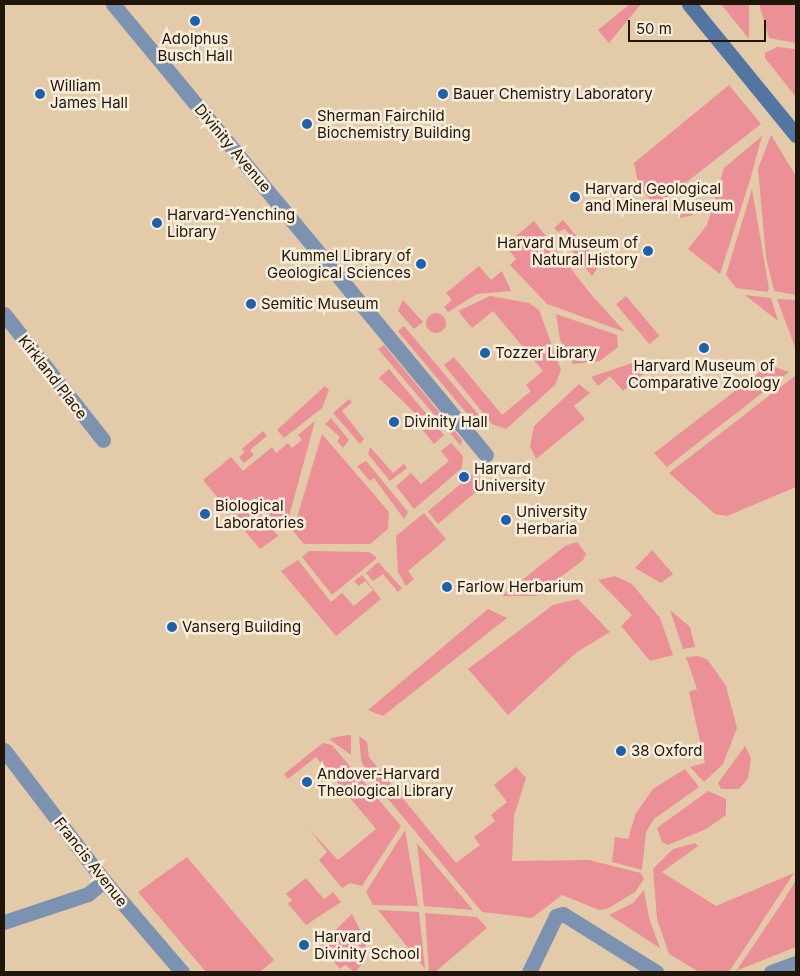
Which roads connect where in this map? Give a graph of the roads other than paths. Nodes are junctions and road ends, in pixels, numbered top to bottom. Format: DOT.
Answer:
graph roads {
  1 [pos="113,4"];
  2 [pos="689,4"];
  3 [pos="796,135"];
  4 [pos="4,314"];
  5 [pos="103,440"];
  6 [pos="486,455"];
  7 [pos="4,750"];
  8 [pos="104,881"];
  9 [pos="4,922"];
  10 [pos="796,963"];
  11 [pos="182,972"];
  12 [pos="529,972"];
  13 [pos="656,972"];
  14 [pos="771,972"];
  1 -- 6 [label="street, Divinity Avenue"];
  2 -- 3 [label="street"];
  4 -- 5 [label="street, Kirkland Place"];
  7 -- 8 [label="street, Francis Avenue"];
  8 -- 9 [label="street"];
  8 -- 11 [label="street, Francis Avenue"];
  10 -- 14 [label="street"];
  12 -- 13 [label="street"];
}
